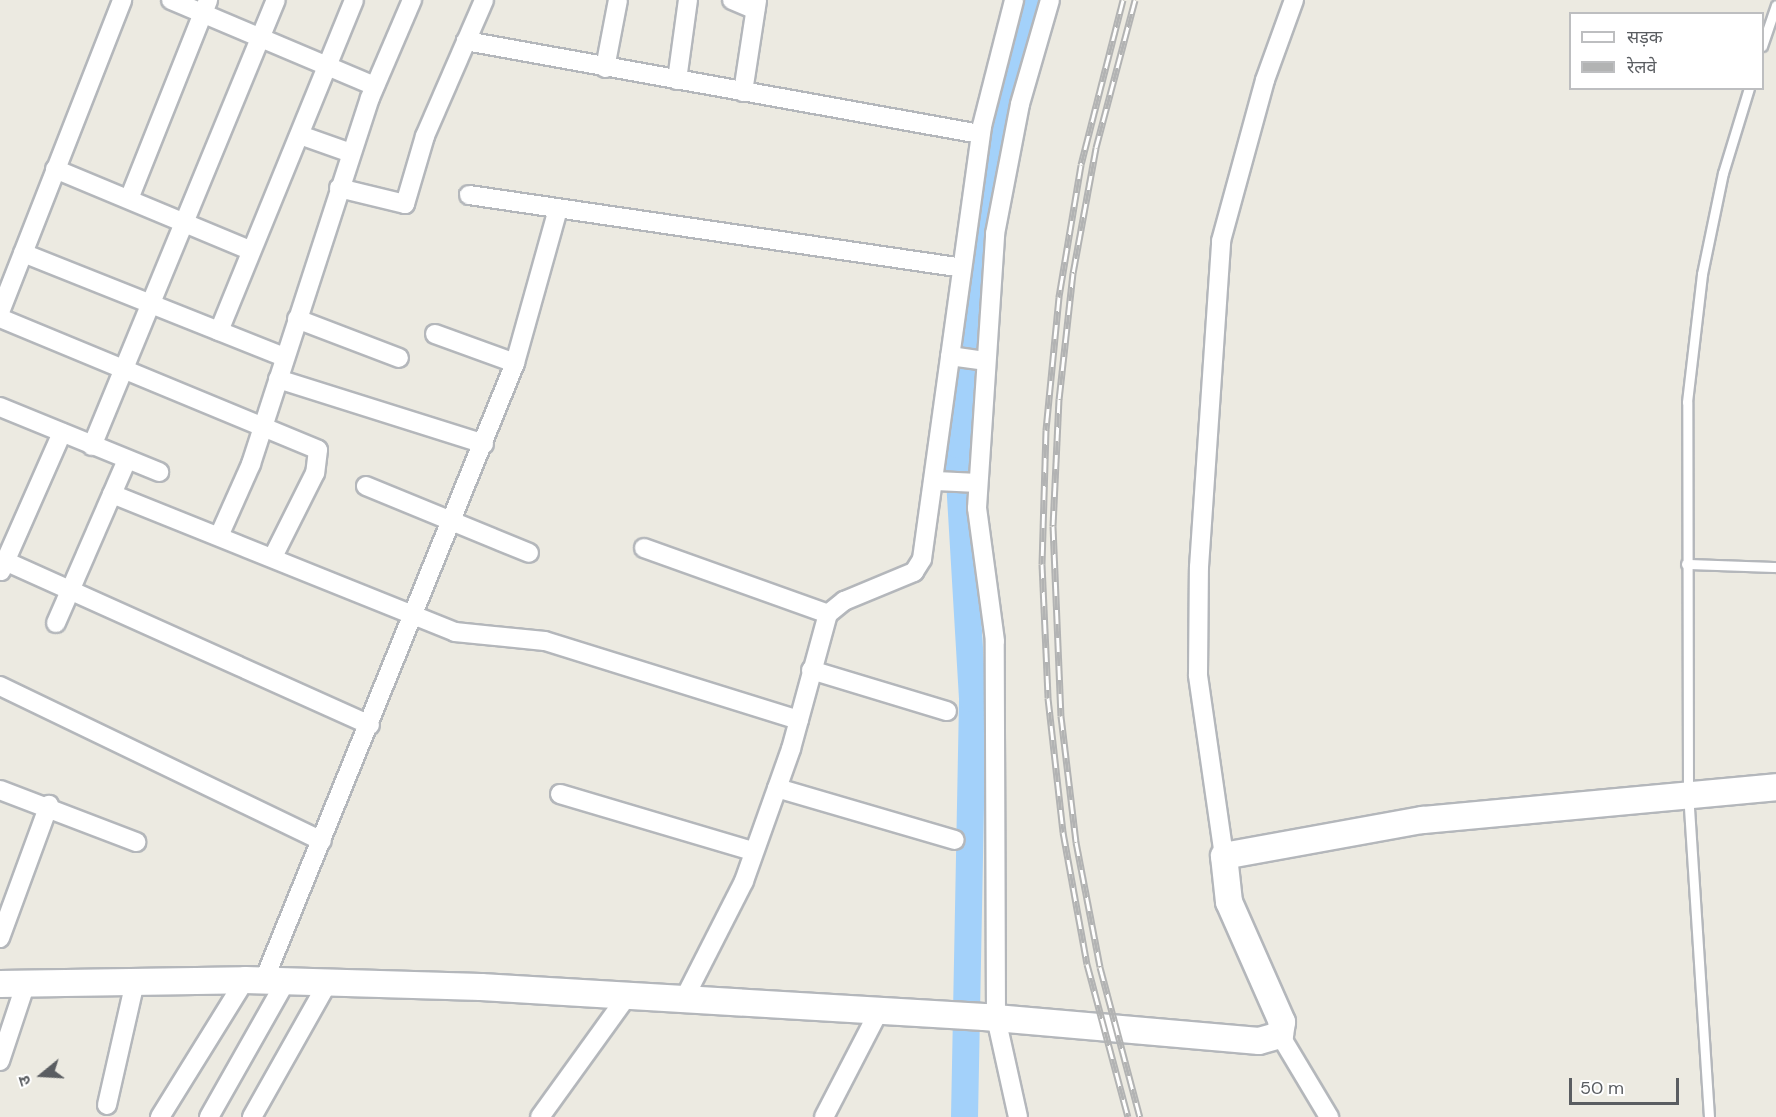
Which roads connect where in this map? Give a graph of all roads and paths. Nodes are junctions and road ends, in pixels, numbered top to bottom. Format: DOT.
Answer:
graph roads {
  1 [pos="122,0"];
  2 [pos="171,0"];
  3 [pos="276,0"];
  4 [pos="354,0"];
  5 [pos="412,0"];
  6 [pos="484,0"];
  7 [pos="618,0"];
  8 [pos="687,0"];
  9 [pos="732,0"];
  10 [pos="1014,0"];
  11 [pos="1050,0"];
  12 [pos="1294,0"];
  13 [pos="756,5"];
  14 [pos="1776,5"];
  15 [pos="205,7"];
  16 [pos="261,38"];
  17 [pos="1764,40"];
  18 [pos="466,41"];
  19 [pos="327,66"];
  20 [pos="605,68"];
  21 [pos="677,80"];
  22 [pos="375,86"];
  23 [pos="1748,90"];
  24 [pos="743,92"];
  25 [pos="980,134"];
  26 [pos="300,135"];
  27 [pos="351,153"];
  28 [pos="55,169"];
  29 [pos="974,174"];
  30 [pos="1006,177"];
  31 [pos="339,188"];
  32 [pos="469,195"];
  33 [pos="129,199"];
  34 [pos="558,209"];
  35 [pos="185,221"];
  36 [pos="250,250"];
  37 [pos="23,253"];
  38 [pos="959,267"];
  39 [pos="151,304"];
  40 [pos="0,312"];
  41 [pos="0,318"];
  42 [pos="297,319"];
  43 [pos="219,331"];
  44 [pos="435,334"];
  45 [pos="950,356"];
  46 [pos="285,357"];
  47 [pos="399,358"];
  48 [pos="986,361"];
  49 [pos="515,363"];
  50 [pos="124,368"];
  51 [pos="278,379"];
  52 [pos="0,407"];
  53 [pos="263,426"];
  54 [pos="62,433"];
  55 [pos="484,444"];
  56 [pos="92,446"];
  57 [pos="127,460"];
  58 [pos="159,472"];
  59 [pos="936,480"];
  60 [pos="978,483"];
  61 [pos="366,486"];
  62 [pos="112,494"];
  63 [pos="454,522"];
  64 [pos="219,536"];
  65 [pos="644,548"];
  66 [pos="529,553"];
  67 [pos="273,557"];
  68 [pos="1686,564"];
  69 [pos="2,567"];
  70 [pos="1776,567"];
  71 [pos="70,590"];
  72 [pos="417,613"];
  73 [pos="828,614"];
  74 [pos="56,622"];
  75 [pos="811,670"];
  76 [pos="0,686"];
  77 [pos="947,711"];
  78 [pos="799,720"];
  79 [pos="370,725"];
  80 [pos="1776,787"];
  81 [pos="777,788"];
  82 [pos="0,790"];
  83 [pos="560,794"];
  84 [pos="1688,794"];
  85 [pos="49,805"];
  86 [pos="955,840"];
  87 [pos="322,841"];
  88 [pos="136,842"];
  89 [pos="753,851"];
  90 [pos="1224,856"];
  91 [pos="0,938"];
  92 [pos="265,980"];
  93 [pos="135,981"];
  94 [pos="328,982"];
  95 [pos="26,983"];
  96 [pos="0,984"];
  97 [pos="628,996"];
  98 [pos="684,999"];
  99 [pos="879,1011"];
  100 [pos="990,1018"];
  101 [pos="1280,1035"];
  102 [pos="0,1061"];
  103 [pos="107,1106"];
  104 [pos="160,1117"];
  105 [pos="209,1117"];
  106 [pos="252,1117"];
  107 [pos="540,1117"];
  108 [pos="824,1117"];
  109 [pos="1018,1117"];
  110 [pos="1329,1117"];
  111 [pos="1709,1117"];
  1 -- 28 [label="street"];
  2 -- 15 [label="street"];
  3 -- 16 [label="street"];
  4 -- 19 [label="street"];
  5 -- 22 [label="street"];
  6 -- 18 [label="street"];
  7 -- 20 [label="street"];
  8 -- 21 [label="street"];
  9 -- 13 [label="street"];
  10 -- 25 [label="street"];
  11 -- 30 [label="street"];
  12 -- 90 [label="street"];
  13 -- 24 [label="street"];
  14 -- 17 [label="lane"];
  15 -- 16 [label="street"];
  15 -- 33 [label="street"];
  16 -- 19 [label="street"];
  16 -- 35 [label="street"];
  18 -- 20 [label="street"];
  18 -- 31 [label="street"];
  19 -- 22 [label="street"];
  19 -- 26 [label="street"];
  20 -- 21 [label="street"];
  21 -- 24 [label="street"];
  22 -- 27 [label="street"];
  23 -- 68 [label="lane"];
  24 -- 25 [label="street"];
  25 -- 29 [label="street"];
  26 -- 27 [label="street"];
  26 -- 36 [label="street"];
  27 -- 31 [label="street"];
  28 -- 33 [label="street"];
  28 -- 37 [label="street"];
  29 -- 30 [label="street"];
  29 -- 38 [label="street"];
  30 -- 48 [label="street"];
  31 -- 42 [label="street"];
  32 -- 34 [label="street"];
  33 -- 35 [label="street"];
  34 -- 38 [label="street"];
  34 -- 49 [label="street"];
  35 -- 36 [label="street"];
  35 -- 39 [label="street"];
  36 -- 43 [label="street"];
  37 -- 39 [label="street"];
  37 -- 40 [label="street"];
  38 -- 45 [label="street"];
  39 -- 43 [label="street"];
  39 -- 50 [label="street"];
  41 -- 50 [label="street"];
  42 -- 46 [label="street"];
  42 -- 47 [label="street"];
  43 -- 46 [label="street"];
  44 -- 49 [label="street"];
  45 -- 48 [label="street"];
  45 -- 59 [label="street"];
  46 -- 51 [label="street"];
  48 -- 60 [label="street"];
  49 -- 55 [label="street"];
  50 -- 53 [label="street"];
  50 -- 56 [label="street"];
  51 -- 53 [label="street"];
  51 -- 55 [label="street"];
  52 -- 54 [label="street"];
  53 -- 64 [label="street"];
  53 -- 67 [label="street"];
  54 -- 56 [label="street"];
  54 -- 69 [label="street"];
  55 -- 63 [label="street"];
  56 -- 57 [label="street"];
  57 -- 58 [label="street"];
  57 -- 62 [label="street"];
  59 -- 60 [label="street"];
  59 -- 73 [label="street"];
  60 -- 100 [label="street"];
  61 -- 63 [label="street"];
  62 -- 64 [label="street"];
  62 -- 71 [label="street"];
  63 -- 66 [label="street"];
  63 -- 72 [label="street"];
  64 -- 67 [label="street"];
  65 -- 73 [label="street"];
  67 -- 72 [label="street"];
  68 -- 70 [label="lane"];
  68 -- 84 [label="lane"];
  69 -- 71 [label="street"];
  71 -- 74 [label="street"];
  71 -- 79 [label="street"];
  72 -- 78 [label="street"];
  72 -- 79 [label="street"];
  73 -- 75 [label="street"];
  75 -- 77 [label="street"];
  75 -- 78 [label="street"];
  76 -- 87 [label="street"];
  78 -- 81 [label="street"];
  79 -- 87 [label="street"];
  80 -- 84 [label="street"];
  81 -- 86 [label="street"];
  81 -- 89 [label="street"];
  82 -- 85 [label="street"];
  83 -- 89 [label="street"];
  84 -- 90 [label="street"];
  84 -- 111 [label="lane"];
  85 -- 88 [label="street"];
  85 -- 91 [label="street"];
  87 -- 92 [label="street"];
  89 -- 98 [label="street"];
  90 -- 101 [label="street"];
  92 -- 93 [label="street"];
  92 -- 94 [label="street"];
  92 -- 104 [label="street"];
  92 -- 105 [label="street"];
  93 -- 95 [label="street"];
  93 -- 103 [label="street"];
  94 -- 97 [label="street"];
  94 -- 106 [label="street"];
  95 -- 96 [label="street"];
  95 -- 102 [label="street"];
  97 -- 98 [label="street"];
  97 -- 107 [label="street"];
  98 -- 99 [label="street"];
  99 -- 100 [label="street"];
  99 -- 108 [label="street"];
  100 -- 101 [label="street"];
  100 -- 109 [label="street"];
  101 -- 110 [label="street"];
}
